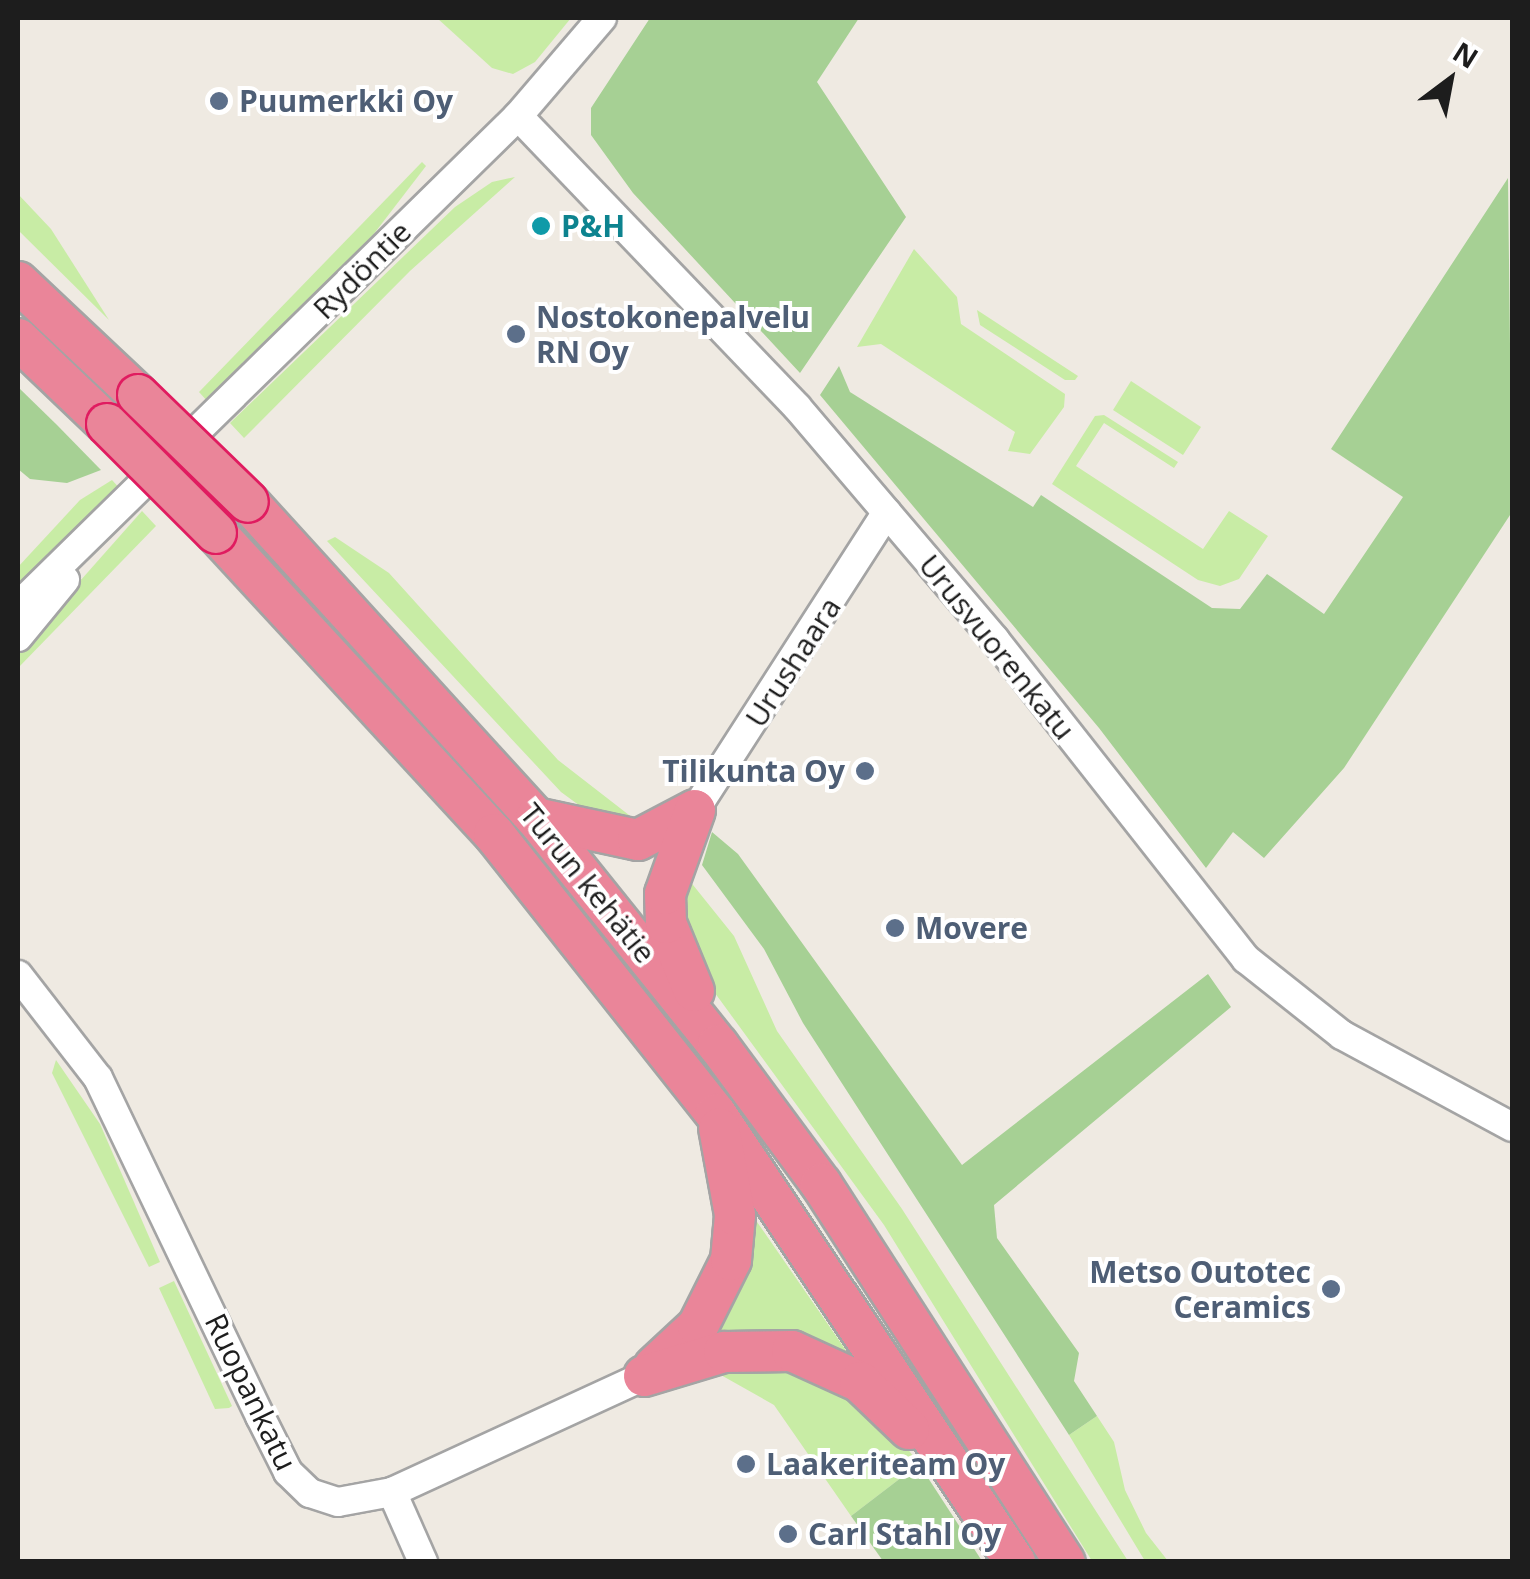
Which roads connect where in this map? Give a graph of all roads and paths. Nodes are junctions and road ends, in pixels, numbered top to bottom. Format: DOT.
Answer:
graph roads {
  1 [pos="602,18"];
  2 [pos="518,116"];
  3 [pos="18,282"];
  4 [pos="18,339"];
  5 [pos="888,512"];
  6 [pos="115,516"];
  7 [pos="18,606"];
  8 [pos="18,637"];
  9 [pos="694,810"];
  10 [pos="536,818"];
  11 [pos="18,975"];
  12 [pos="718,1045"];
  13 [pos="716,1114"];
  14 [pos="1512,1126"];
  15 [pos="644,1376"];
  16 [pos="968,1489"];
  17 [pos="392,1492"];
  18 [pos="422,1562"];
  19 [pos="1015,1562"];
  20 [pos="1065,1562"];
  1 -- 2 [label="street, Rydöntie"];
  2 -- 5 [label="street, Urusvuorenkatu"];
  2 -- 6 [label="street, Rydöntie"];
  3 -- 10 [label="highway, Turun kehätie, bridge"];
  4 -- 13 [label="highway, Turun kehätie, bridge"];
  5 -- 9 [label="street, Urushaara"];
  5 -- 14 [label="street, Urusvuorenkatu"];
  6 -- 7 [label="street, Rydöntie"];
  6 -- 8 [label="street, Rydöntie"];
  9 -- 10 [label="highway"];
  9 -- 12 [label="highway"];
  10 -- 12 [label="highway, Turun kehätie"];
  11 -- 17 [label="street, Ruopankatu"];
  12 -- 20 [label="highway, Turun kehätie"];
  13 -- 15 [label="highway"];
  13 -- 16 [label="highway, Turun kehätie"];
  15 -- 16 [label="highway"];
  15 -- 17 [label="street, Ruopankatu"];
  16 -- 19 [label="highway, Turun kehätie"];
  17 -- 18 [label="street"];
}
